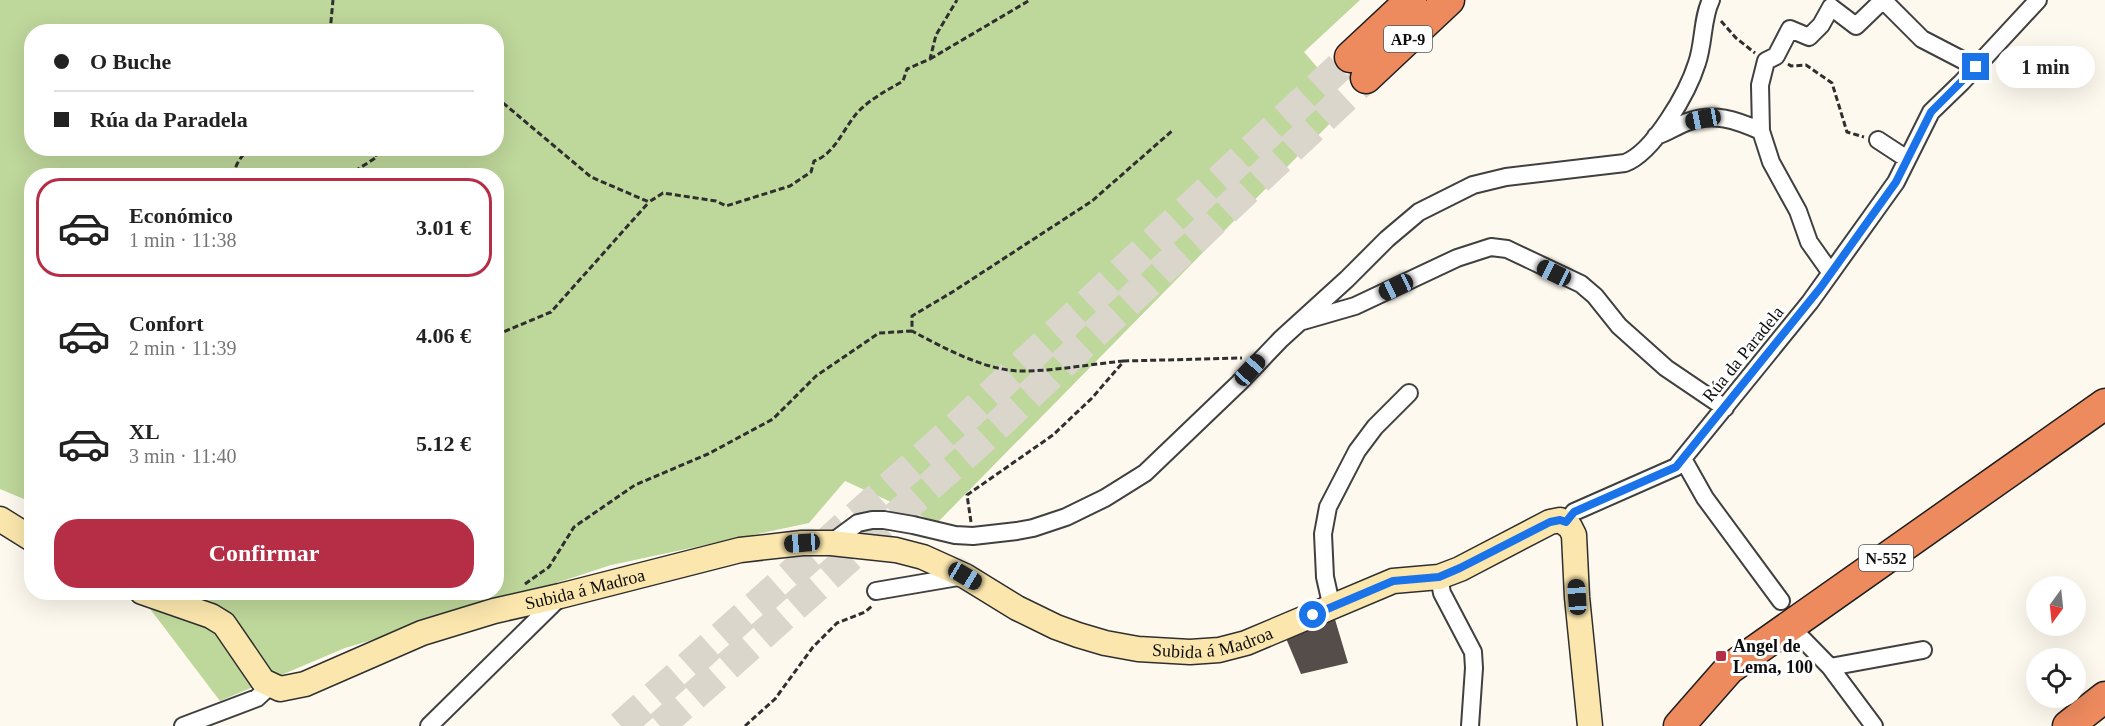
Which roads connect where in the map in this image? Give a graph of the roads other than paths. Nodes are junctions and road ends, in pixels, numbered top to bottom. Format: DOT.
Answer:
graph roads {
  1 [pos="1411,0"];
  2 [pos="1449,0"];
  3 [pos="1883,0"];
  4 [pos="2038,0"];
  5 [pos="1709,3"];
  6 [pos="1976,67"];
  7 [pos="1761,131"];
  8 [pos="1655,136"];
  9 [pos="1878,140"];
  10 [pos="1907,159"];
  11 [pos="1831,273"];
  12 [pos="1299,322"];
  13 [pos="1409,393"];
  14 [pos="2105,404"];
  15 [pos="1725,408"];
  16 [pos="1683,459"];
  17 [pos="0,519"];
  18 [pos="1566,522"];
  19 [pos="24,534"];
  20 [pos="831,543"];
  21 [pos="965,576"];
  22 [pos="1439,577"];
  23 [pos="876,591"];
  24 [pos="560,596"];
  25 [pos="165,600"];
  26 [pos="1332,608"];
  27 [pos="1785,613"];
  28 [pos="1923,650"];
  29 [pos="1830,667"];
  30 [pos="270,686"];
  31 [pos="2105,697"];
  32 [pos="2105,722"];
  33 [pos="183,726"];
  34 [pos="429,726"];
  35 [pos="1470,726"];
  36 [pos="1590,726"];
  37 [pos="1679,726"];
  38 [pos="1874,726"];
  39 [pos="2068,726"];
  40 [pos="2100,726"];
  1 -- 2 [label="highway, AP-9"];
  3 -- 6 [label="street"];
  3 -- 7 [label="street"];
  4 -- 6 [label="street, Rúa da Paradela"];
  5 -- 8 [label="street"];
  6 -- 10 [label="street, Rúa da Paradela"];
  7 -- 8 [label="street"];
  7 -- 11 [label="street"];
  8 -- 12 [label="street"];
  9 -- 10 [label="street"];
  10 -- 11 [label="street, Rúa da Paradela"];
  11 -- 15 [label="street, Rúa da Paradela"];
  12 -- 15 [label="street"];
  12 -- 20 [label="street"];
  13 -- 26 [label="street"];
  14 -- 27 [label="highway, N-552"];
  15 -- 16 [label="street, Rúa da Paradela"];
  16 -- 18 [label="street, Rúa da Paradela"];
  16 -- 27 [label="street"];
  17 -- 19 [label="street"];
  18 -- 22 [label="street, Subida á Madroa"];
  18 -- 36 [label="street"];
  20 -- 21 [label="street, Subida á Madroa"];
  20 -- 24 [label="street, Subida á Madroa"];
  21 -- 23 [label="street"];
  21 -- 26 [label="street, Subida á Madroa"];
  22 -- 26 [label="street, Subida á Madroa"];
  22 -- 35 [label="street"];
  24 -- 30 [label="street, Subida á Madroa"];
  24 -- 34 [label="street"];
  25 -- 30 [label="street"];
  27 -- 29 [label="street"];
  27 -- 37 [label="highway, N-552"];
  28 -- 29 [label="street"];
  29 -- 38 [label="street"];
  30 -- 33 [label="street"];
  31 -- 39 [label="highway"];
  32 -- 40 [label="highway"];
}
